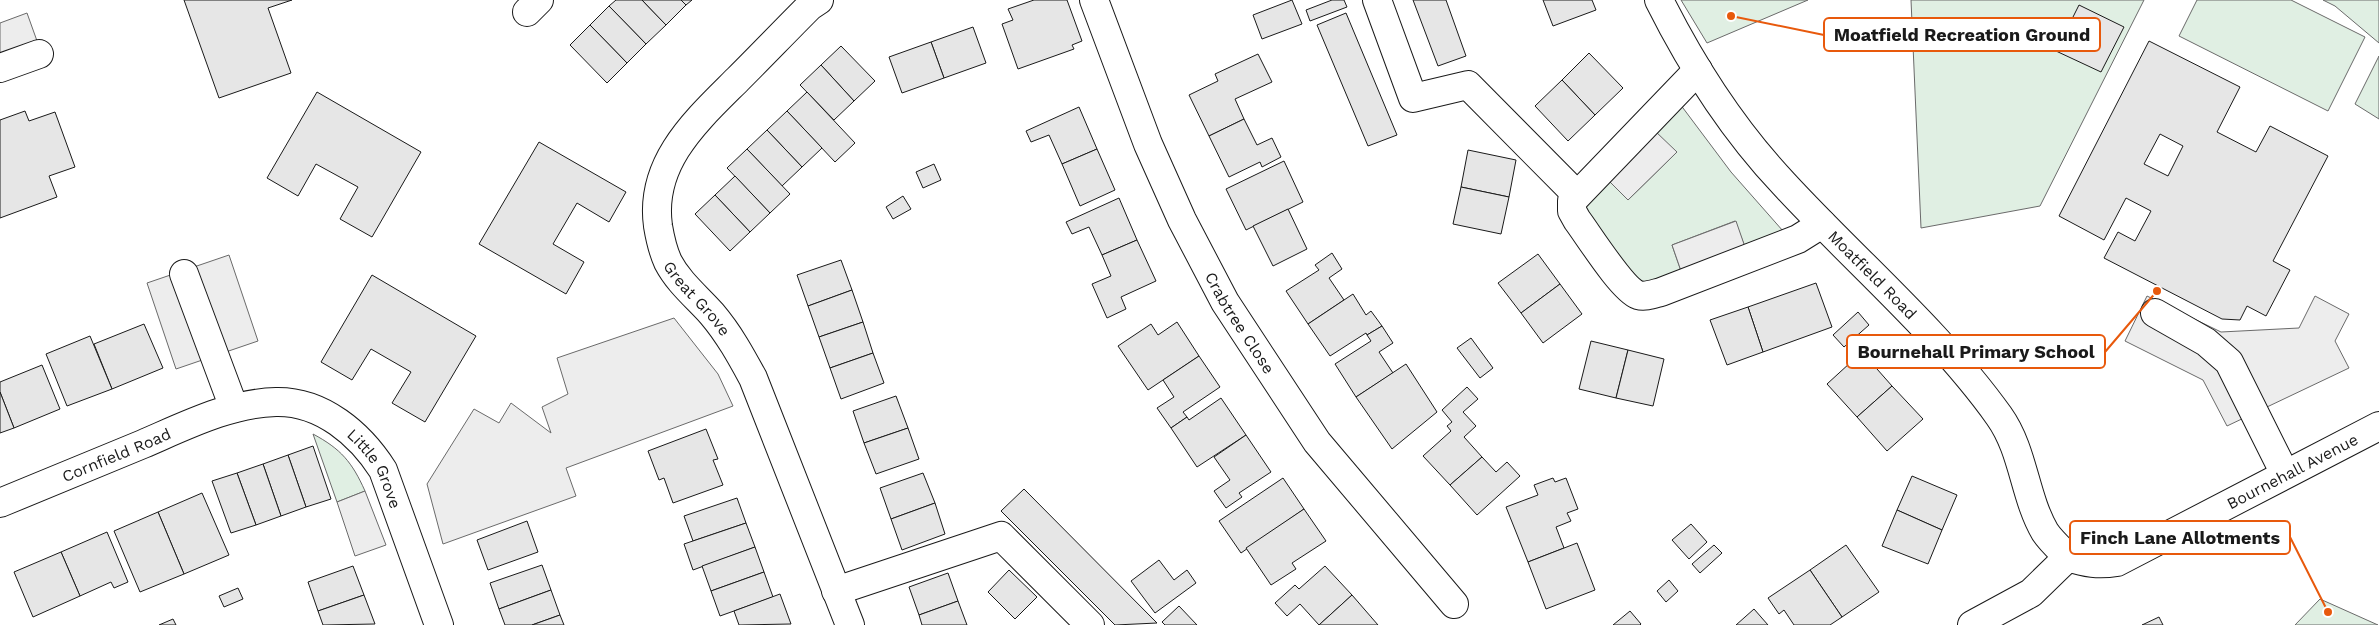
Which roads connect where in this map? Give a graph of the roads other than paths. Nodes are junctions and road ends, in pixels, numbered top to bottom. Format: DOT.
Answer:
graph roads {
  1 [pos="1094,0"];
  2 [pos="1377,0"];
  3 [pos="1659,0"];
  4 [pos="811,2"];
  5 [pos="39,54"];
  6 [pos="0,68"];
  7 [pos="1698,70"];
  8 [pos="1576,194"];
  9 [pos="1822,224"];
  10 [pos="184,274"];
  11 [pos="2155,313"];
  12 [pos="234,408"];
  13 [pos="2379,426"];
  14 [pos="2285,474"];
  15 [pos="0,503"];
  16 [pos="2068,556"];
  17 [pos="836,591"];
  18 [pos="1454,604"];
  19 [pos="439,625"];
  20 [pos="850,625"];
  21 [pos="1090,625"];
  22 [pos="1972,625"];
  1 -- 18 [label="street, Crabtree Close"];
  2 -- 8 [label="street"];
  3 -- 7 [label="street, Moatfield Road"];
  4 -- 17 [label="street, Great Grove"];
  5 -- 6 [label="street"];
  7 -- 8 [label="street"];
  7 -- 9 [label="street, Moatfield Road"];
  8 -- 9 [label="street"];
  9 -- 16 [label="street, Moatfield Road"];
  10 -- 12 [label="street"];
  11 -- 14 [label="street"];
  12 -- 15 [label="street, Cornfield Road"];
  12 -- 19 [label="street, Little Grove"];
  13 -- 14 [label="street, Bournehall Avenue"];
  14 -- 16 [label="street, Bournehall Avenue"];
  16 -- 22 [label="street"];
  17 -- 20 [label="street, Great Grove"];
  17 -- 21 [label="street"];
}
